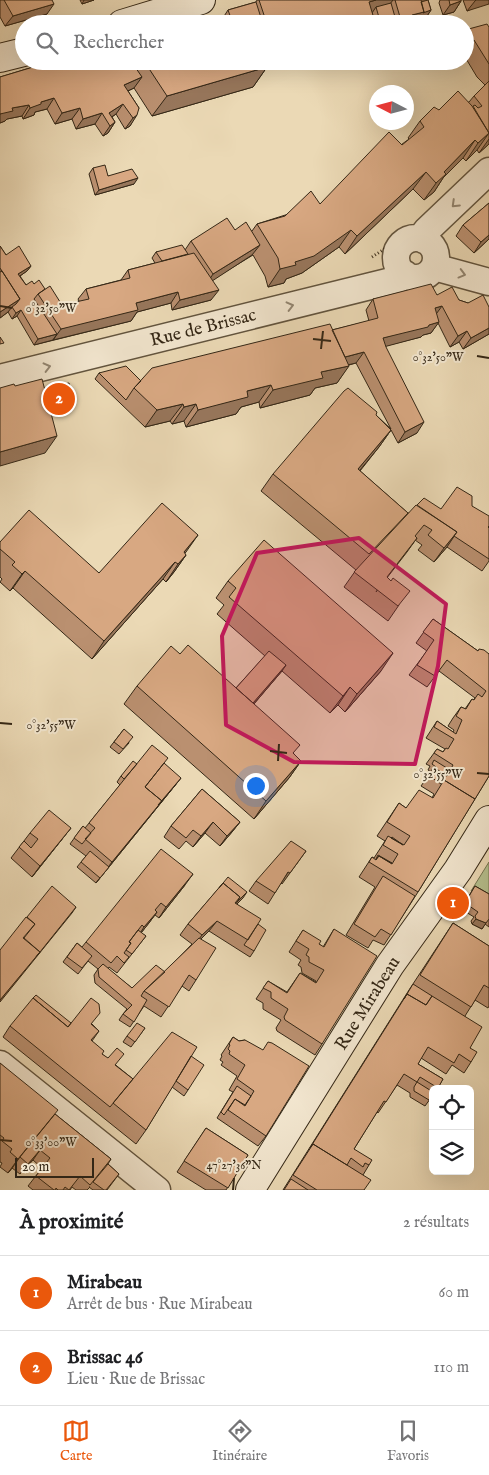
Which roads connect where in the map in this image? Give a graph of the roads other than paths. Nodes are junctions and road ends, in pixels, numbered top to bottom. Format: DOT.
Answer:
graph roads {
  1 [pos="201,0"];
  2 [pos="152,15"];
  3 [pos="15,54"];
  4 [pos="0,58"];
  5 [pos="489,171"];
  6 [pos="424,240"];
  7 [pos="434,266"];
  8 [pos="405,274"];
  9 [pos="489,282"];
  10 [pos="0,378"];
  11 [pos="489,820"];
  12 [pos="0,1064"];
  13 [pos="157,1190"];
  14 [pos="250,1190"];
  1 -- 2 [label="street"];
  3 -- 4 [label="street"];
  5 -- 6 [label="street, one-way"];
  6 -- 7 [label="street"];
  6 -- 8 [label="street"];
  7 -- 8 [label="street, Rue de Brissac"];
  7 -- 9 [label="street, one-way"];
  10 -- 8 [label="street, Rue de Brissac, one-way"];
  11 -- 14 [label="street, Rue Mirabeau"];
  12 -- 13 [label="street"];
}
